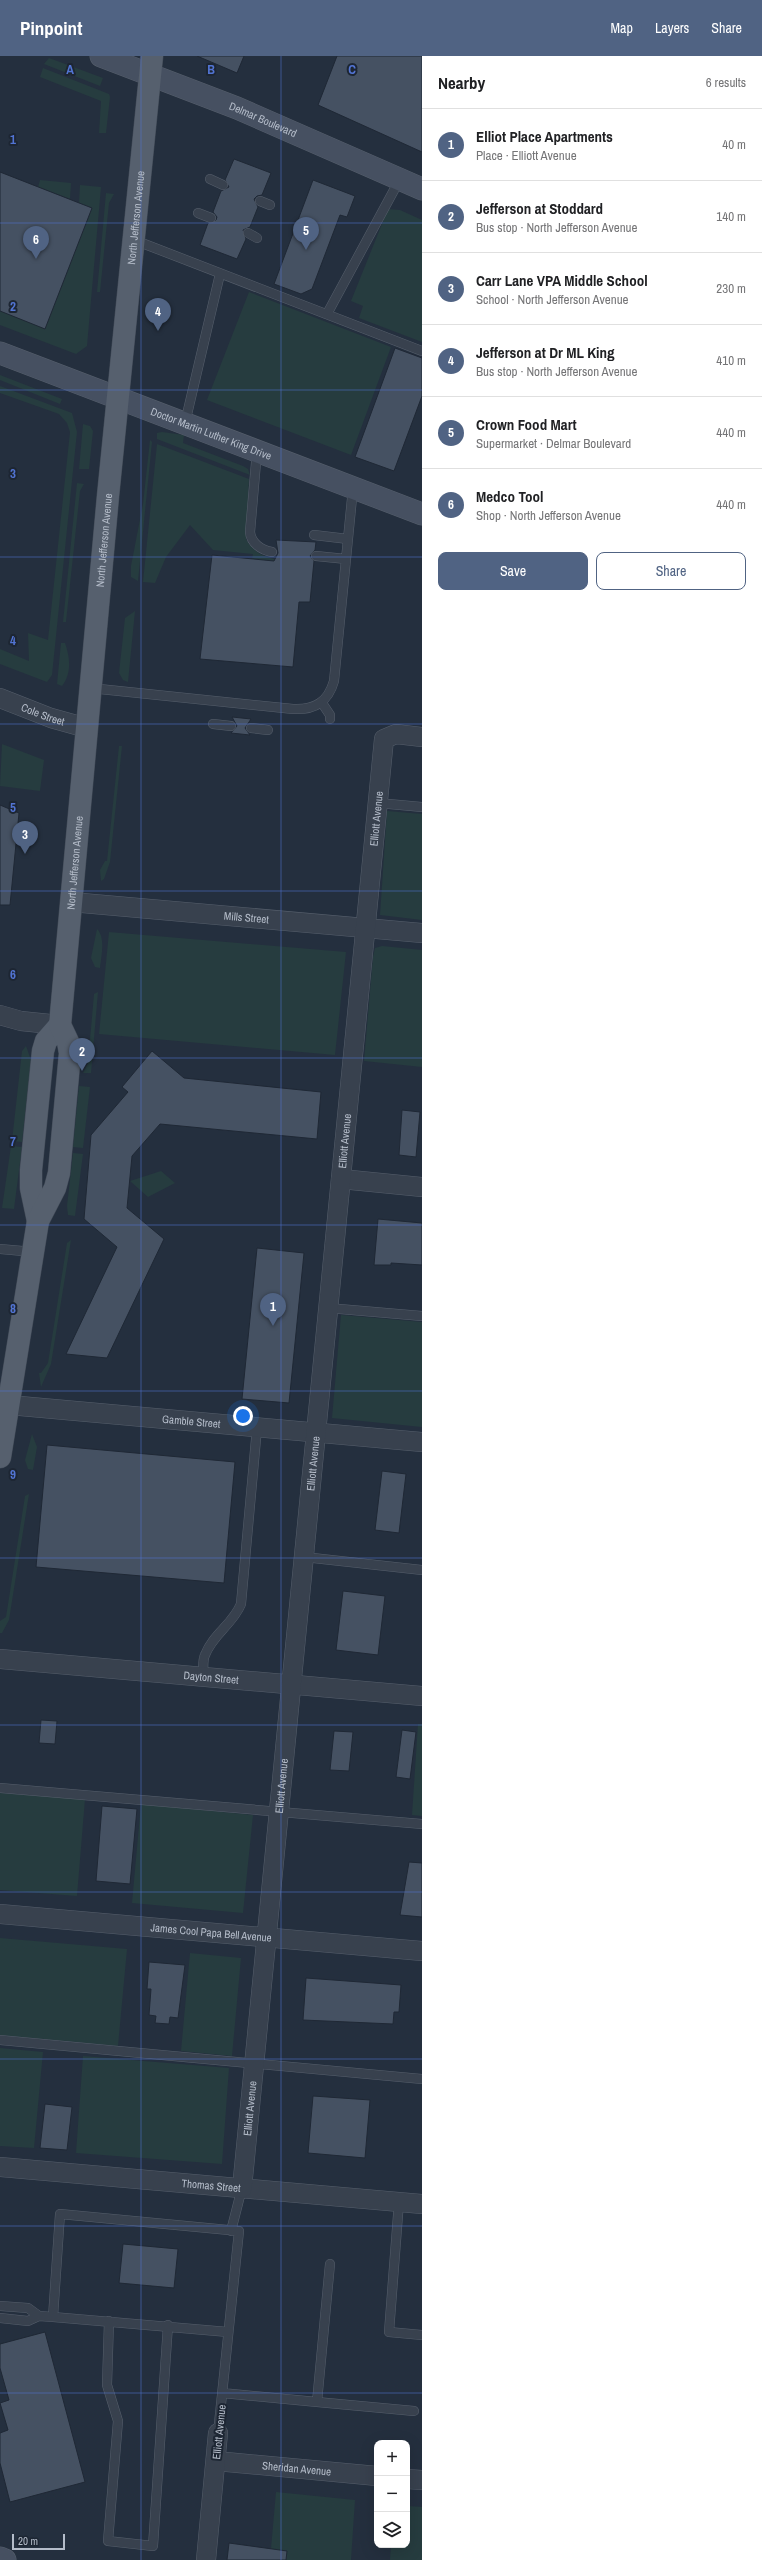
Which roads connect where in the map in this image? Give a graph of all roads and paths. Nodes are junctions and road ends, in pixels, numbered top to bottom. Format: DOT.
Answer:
graph roads {
  1 [pos="101,56"];
  2 [pos="151,65"];
  3 [pos="210,179"];
  4 [pos="400,179"];
  5 [pos="223,185"];
  6 [pos="422,189"];
  7 [pos="260,201"];
  8 [pos="270,205"];
  9 [pos="198,213"];
  10 [pos="210,218"];
  11 [pos="248,233"];
  12 [pos="257,238"];
  13 [pos="134,240"];
  14 [pos="220,274"];
  15 [pos="327,314"];
  16 [pos="422,351"];
  17 [pos="0,353"];
  18 [pos="119,398"];
  19 [pos="185,423"];
  20 [pos="257,451"];
  21 [pos="353,488"];
  22 [pos="422,514"];
  23 [pos="314,535"];
  24 [pos="348,539"];
  25 [pos="272,552"];
  26 [pos="316,556"];
  27 [pos="346,559"];
  28 [pos="90,688"];
  29 [pos="0,698"];
  30 [pos="322,703"];
  31 [pos="330,719"];
  32 [pos="213,724"];
  33 [pos="231,726"];
  34 [pos="87,728"];
  35 [pos="251,728"];
  36 [pos="268,730"];
  37 [pos="422,736"];
  38 [pos="378,803"];
  39 [pos="422,806"];
  40 [pos="71,902"];
  41 [pos="365,928"];
  42 [pos="422,933"];
  43 [pos="0,1015"];
  44 [pos="60,1025"];
  45 [pos="341,1179"];
  46 [pos="422,1187"];
  47 [pos="38,1221"];
  48 [pos="0,1249"];
  49 [pos="34,1252"];
  50 [pos="328,1308"];
  51 [pos="422,1316"];
  52 [pos="9,1406"];
  53 [pos="257,1428"];
  54 [pos="316,1433"];
  55 [pos="422,1442"];
  56 [pos="0,1457"];
  57 [pos="304,1557"];
  58 [pos="422,1570"];
  59 [pos="0,1659"];
  60 [pos="203,1677"];
  61 [pos="291,1685"];
  62 [pos="422,1696"];
  63 [pos="0,1788"];
  64 [pos="279,1811"];
  65 [pos="422,1824"];
  66 [pos="0,1914"];
  67 [pos="266,1937"];
  68 [pos="422,1951"];
  69 [pos="0,2040"];
  70 [pos="254,2064"];
  71 [pos="422,2079"];
  72 [pos="0,2167"];
  73 [pos="242,2188"];
  74 [pos="399,2202"];
  75 [pos="422,2204"];
  76 [pos="235,2231"];
  77 [pos="330,2264"];
  78 [pos="0,2306"];
  79 [pos="38,2316"];
  80 [pos="53,2317"];
  81 [pos="0,2318"];
  82 [pos="109,2321"];
  83 [pos="168,2325"];
  84 [pos="228,2332"];
  85 [pos="422,2335"];
  86 [pos="222,2393"];
  87 [pos="317,2402"];
  88 [pos="414,2411"];
  89 [pos="218,2433"];
  90 [pos="216,2461"];
  91 [pos="374,2476"];
  92 [pos="410,2479"];
  93 [pos="422,2480"];
  94 [pos="0,2558"];
  95 [pos="5,2560"];
  96 [pos="206,2560"];
  1 -- 2 [label="main road, Delmar Boulevard"];
  2 -- 4 [label="main road, Delmar Boulevard"];
  2 -- 13 [label="main road, North Jefferson Avenue"];
  3 -- 5 [label="lane"];
  4 -- 6 [label="main road, Delmar Boulevard"];
  4 -- 15 [label="lane"];
  7 -- 8 [label="lane"];
  9 -- 10 [label="lane"];
  11 -- 12 [label="lane"];
  13 -- 14 [label="lane"];
  13 -- 18 [label="main road, North Jefferson Avenue"];
  14 -- 15 [label="lane"];
  14 -- 19 [label="lane"];
  15 -- 16 [label="lane"];
  17 -- 18 [label="main road, Doctor Martin Luther King Drive"];
  18 -- 19 [label="main road, Doctor Martin Luther King Drive"];
  18 -- 28 [label="main road, North Jefferson Avenue"];
  19 -- 20 [label="main road, Doctor Martin Luther King Drive"];
  20 -- 21 [label="main road, Doctor Martin Luther King Drive"];
  20 -- 25 [label="lane"];
  21 -- 22 [label="main road, Doctor Martin Luther King Drive"];
  21 -- 24 [label="lane"];
  23 -- 24 [label="lane"];
  24 -- 27 [label="lane"];
  26 -- 27 [label="lane"];
  27 -- 30 [label="lane"];
  28 -- 30 [label="lane"];
  28 -- 34 [label="main road, North Jefferson Avenue"];
  29 -- 34 [label="street, Cole Street"];
  30 -- 31 [label="lane"];
  32 -- 33 [label="lane"];
  34 -- 40 [label="main road, North Jefferson Avenue"];
  35 -- 36 [label="lane"];
  37 -- 38 [label="street, Elliott Avenue"];
  38 -- 39 [label="lane"];
  38 -- 41 [label="street, Elliott Avenue"];
  40 -- 41 [label="street, Mills Street"];
  40 -- 44 [label="main road, North Jefferson Avenue"];
  41 -- 42 [label="street, Mills Street"];
  41 -- 45 [label="street, Elliott Avenue"];
  43 -- 44 [label="street"];
  44 -- 47 [label="main road, North Jefferson Avenue"];
  44 -- 47 [label="main road, North Jefferson Avenue"];
  45 -- 46 [label="street"];
  45 -- 50 [label="street, Elliott Avenue"];
  47 -- 49 [label="main road, North Jefferson Avenue"];
  48 -- 49 [label="lane"];
  49 -- 52 [label="main road, North Jefferson Avenue"];
  50 -- 51 [label="lane"];
  50 -- 54 [label="street, Elliott Avenue"];
  52 -- 53 [label="street, Gamble Street"];
  52 -- 56 [label="main road, North Jefferson Avenue"];
  53 -- 54 [label="street, Gamble Street"];
  53 -- 60 [label="lane"];
  54 -- 55 [label="street, Gamble Street"];
  54 -- 57 [label="street, Elliott Avenue"];
  57 -- 58 [label="lane"];
  57 -- 61 [label="street, Elliott Avenue"];
  59 -- 60 [label="street, Dayton Street"];
  60 -- 61 [label="street, Dayton Street"];
  61 -- 62 [label="street, Dayton Street"];
  61 -- 64 [label="street, Elliott Avenue"];
  63 -- 64 [label="lane"];
  64 -- 65 [label="lane"];
  64 -- 67 [label="street, Elliott Avenue"];
  66 -- 67 [label="street, James Cool Papa Bell Avenue"];
  67 -- 68 [label="street, James Cool Papa Bell Avenue"];
  67 -- 70 [label="street, Elliott Avenue"];
  69 -- 70 [label="lane"];
  70 -- 71 [label="lane"];
  70 -- 73 [label="street, Elliott Avenue"];
  72 -- 73 [label="street, Thomas Street"];
  73 -- 74 [label="street, Thomas Street"];
  73 -- 76 [label="lane, Elliott Avenue"];
  74 -- 75 [label="street, Thomas Street"];
  74 -- 85 [label="lane"];
  76 -- 80 [label="lane"];
  76 -- 84 [label="lane, Elliott Avenue"];
  77 -- 87 [label="lane"];
  78 -- 79 [label="lane"];
  79 -- 80 [label="lane"];
  79 -- 81 [label="lane"];
  80 -- 82 [label="lane"];
  82 -- 83 [label="lane"];
  82 -- 83 [label="lane"];
  83 -- 84 [label="lane"];
  84 -- 86 [label="lane, Elliott Avenue"];
  86 -- 87 [label="lane"];
  86 -- 89 [label="lane, Elliott Avenue"];
  87 -- 88 [label="lane"];
  89 -- 90 [label="street, Elliott Avenue"];
  90 -- 91 [label="street, Sheridan Avenue"];
  90 -- 96 [label="street, Elliott Avenue"];
  92 -- 93 [label="street"];
  94 -- 95 [label="main road"];
}
